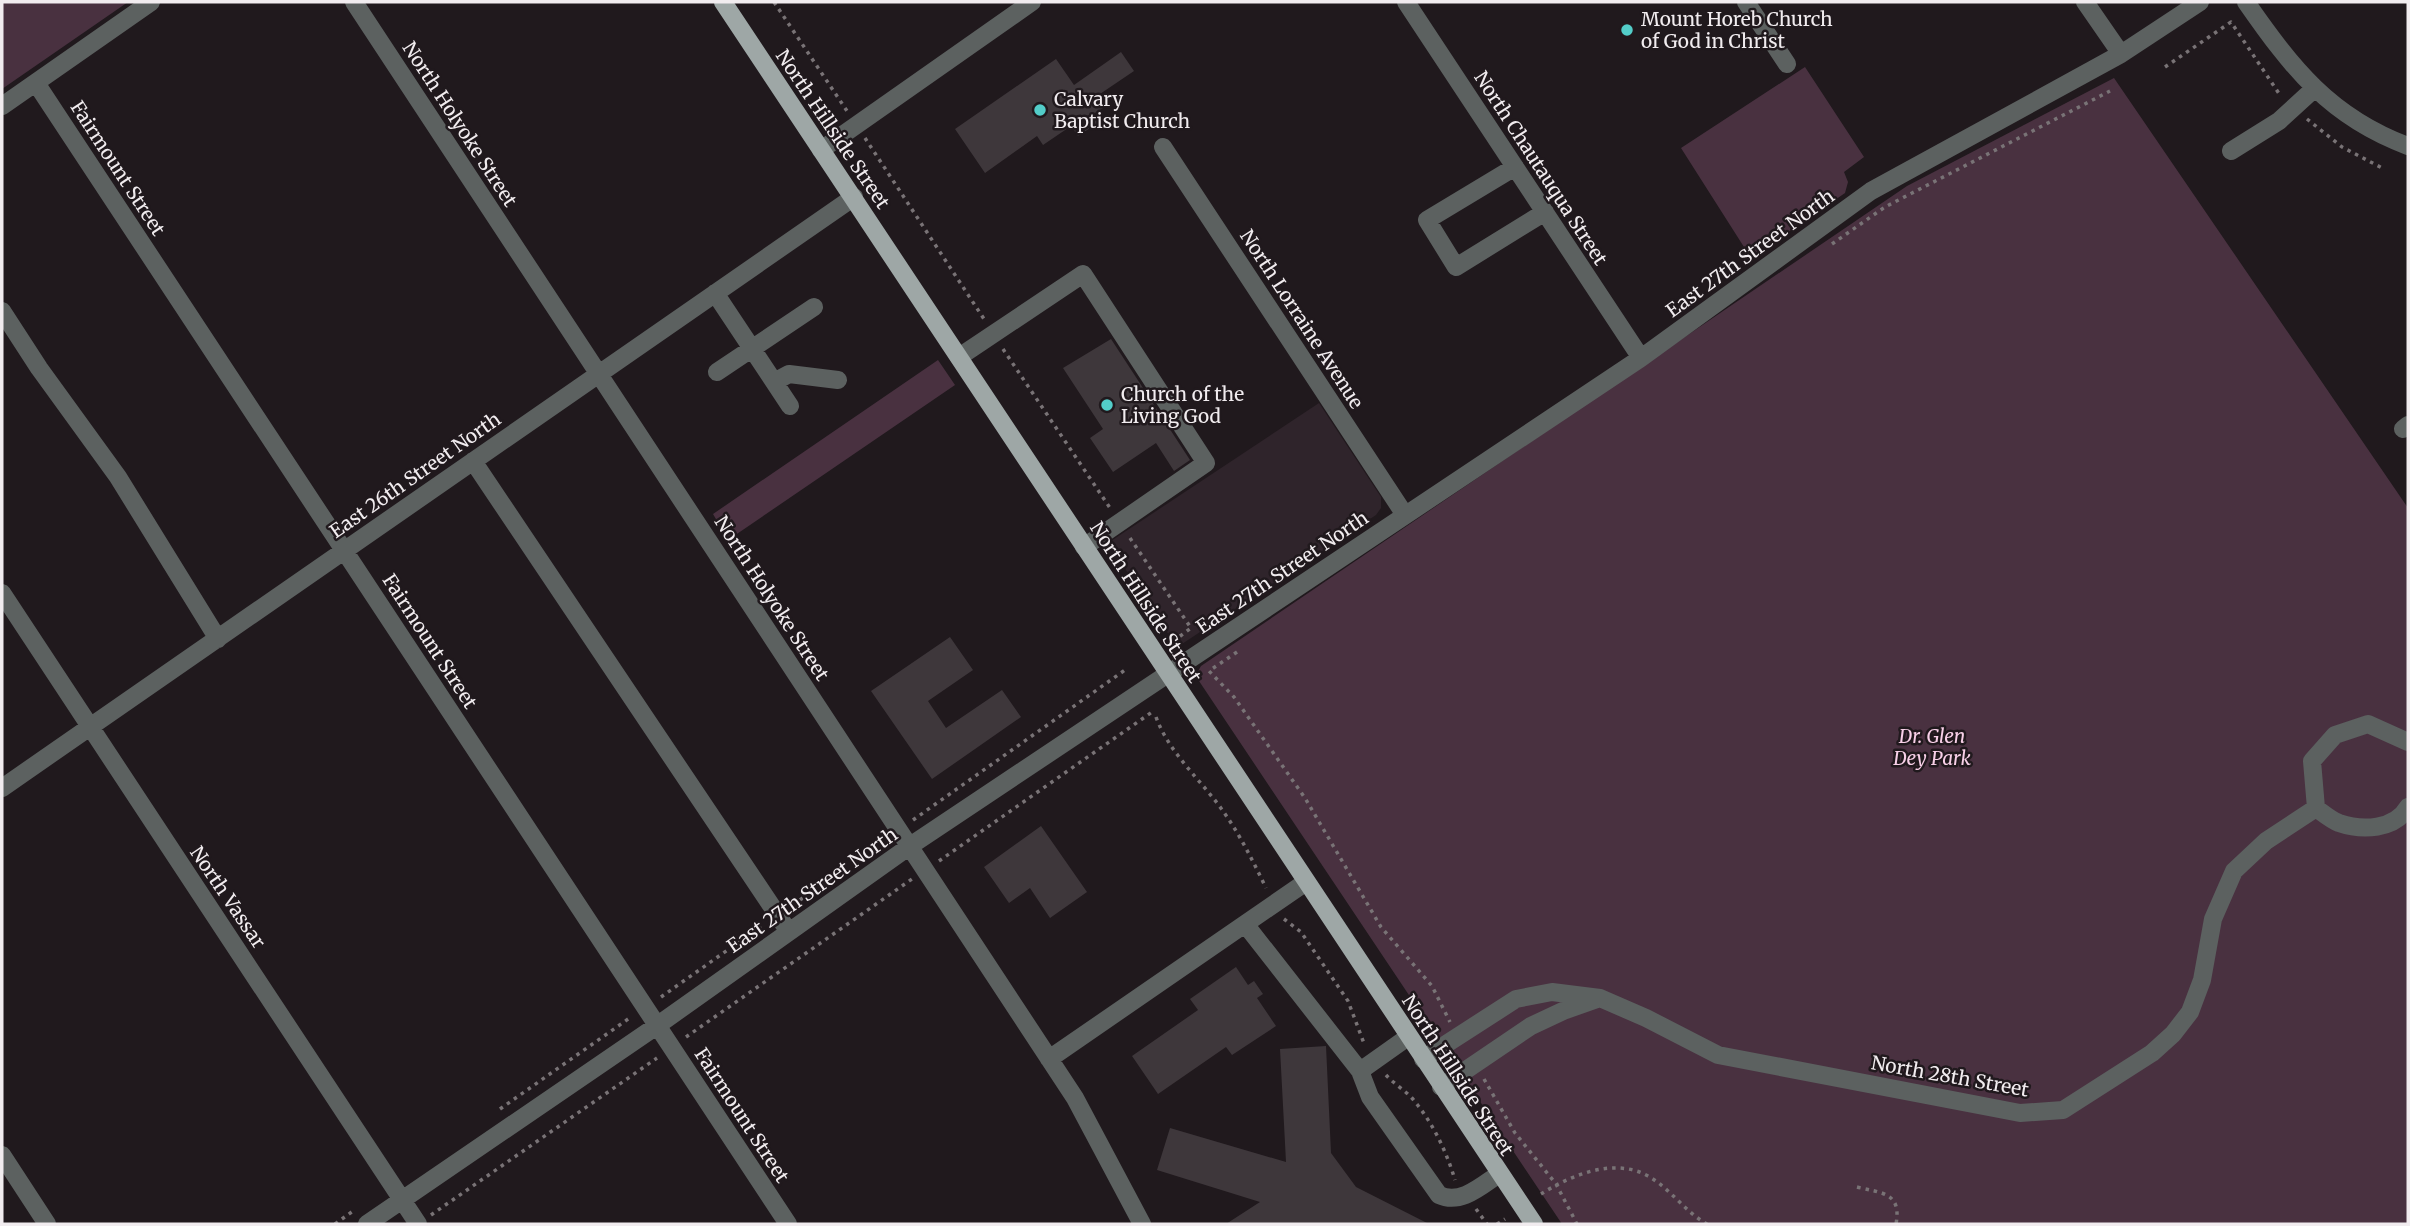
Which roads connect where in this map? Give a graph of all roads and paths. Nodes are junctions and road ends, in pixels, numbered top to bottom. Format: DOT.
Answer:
graph roads {
  1 [pos="151,2"];
  2 [pos="354,2"];
  3 [pos="723,2"];
  4 [pos="1032,2"];
  5 [pos="1406,2"];
  6 [pos="1746,2"];
  7 [pos="2085,2"];
  8 [pos="2200,2"];
  9 [pos="2246,2"];
  10 [pos="2121,54"];
  11 [pos="1787,64"];
  12 [pos="2165,67"];
  13 [pos="36,82"];
  14 [pos="2315,88"];
  15 [pos="2,106"];
  16 [pos="2294,107"];
  17 [pos="2408,146"];
  18 [pos="1163,147"];
  19 [pos="821,150"];
  20 [pos="2231,151"];
  21 [pos="1515,167"];
  22 [pos="2384,169"];
  23 [pos="853,197"];
  24 [pos="1545,212"];
  25 [pos="715,293"];
  26 [pos="814,307"];
  27 [pos="2,311"];
  28 [pos="752,348"];
  29 [pos="959,357"];
  30 [pos="1641,358"];
  31 [pos="717,372"];
  32 [pos="598,374"];
  33 [pos="838,380"];
  34 [pos="774,382"];
  35 [pos="790,406"];
  36 [pos="472,461"];
  37 [pos="1405,515"];
  38 [pos="1084,547"];
  39 [pos="345,550"];
  40 [pos="2,593"];
  41 [pos="218,639"];
  42 [pos="1125,670"];
  43 [pos="1209,671"];
  44 [pos="1168,673"];
  45 [pos="1152,712"];
  46 [pos="1156,718"];
  47 [pos="90,727"];
  48 [pos="2408,742"];
  49 [pos="2,788"];
  50 [pos="2408,807"];
  51 [pos="2316,808"];
  52 [pos="899,830"];
  53 [pos="910,846"];
  54 [pos="925,870"];
  55 [pos="832,877"];
  56 [pos="1306,882"];
  57 [pos="1274,904"];
  58 [pos="778,915"];
  59 [pos="1245,924"];
  60 [pos="789,932"];
  61 [pos="1600,998"];
  62 [pos="646,1007"];
  63 [pos="658,1025"];
  64 [pos="1458,1036"];
  65 [pos="1408,1037"];
  66 [pos="672,1047"];
  67 [pos="1049,1059"];
  68 [pos="1423,1059"];
  69 [pos="1376,1060"];
  70 [pos="1475,1064"];
  71 [pos="1360,1072"];
  72 [pos="1441,1087"];
  73 [pos="491,1115"];
  74 [pos="2,1155"];
  75 [pos="1499,1174"];
  76 [pos="1556,1184"];
  77 [pos="1857,1187"];
  78 [pos="1541,1194"];
  79 [pos="1465,1195"];
  80 [pos="402,1199"];
  81 [pos="354,1211"];
  82 [pos="1505,1219"];
  83 [pos="47,1224"];
  84 [pos="334,1224"];
  85 [pos="367,1224"];
  86 [pos="418,1224"];
  87 [pos="788,1224"];
  88 [pos="1142,1224"];
  89 [pos="1487,1224"];
  90 [pos="1497,1224"];
  91 [pos="1534,1224"];
  92 [pos="1577,1224"];
  93 [pos="1707,1224"];
  94 [pos="1896,1224"];
  1 -- 13 [label="street"];
  2 -- 32 [label="street, North Holyoke Street"];
  3 -- 19 [label="main road, North Hillside Street"];
  4 -- 19 [label="street"];
  5 -- 21 [label="street, North Chautauqua Street"];
  6 -- 11 [label="street"];
  7 -- 10 [label="street"];
  8 -- 10 [label="street, East 27th Street North"];
  9 -- 14 [label="street"];
  10 -- 30 [label="street, East 27th Street North"];
  12 -- 16 [label="path"];
  13 -- 15 [label="street"];
  13 -- 39 [label="street, Fairmount Street"];
  14 -- 16 [label="street"];
  14 -- 17 [label="street"];
  16 -- 20 [label="street"];
  16 -- 22 [label="path"];
  18 -- 37 [label="street, North Lorraine Avenue"];
  19 -- 23 [label="main road, North Hillside Street"];
  21 -- 24 [label="street, North Chautauqua Street"];
  21 -- 24 [label="street"];
  23 -- 25 [label="street, East 26th Street North"];
  23 -- 29 [label="main road, North Hillside Street"];
  24 -- 30 [label="street, North Chautauqua Street"];
  25 -- 28 [label="street"];
  25 -- 32 [label="street, East 26th Street North"];
  26 -- 28 [label="street"];
  27 -- 41 [label="street"];
  28 -- 31 [label="street"];
  28 -- 34 [label="street"];
  29 -- 38 [label="main road, North Hillside Street"];
  29 -- 38 [label="street"];
  30 -- 37 [label="street, East 27th Street North"];
  32 -- 36 [label="street, East 26th Street North"];
  32 -- 52 [label="street, North Holyoke Street"];
  33 -- 34 [label="street"];
  34 -- 35 [label="street"];
  36 -- 39 [label="street, East 26th Street North"];
  36 -- 58 [label="street"];
  37 -- 44 [label="street, East 27th Street North"];
  38 -- 44 [label="main road, North Hillside Street"];
  39 -- 41 [label="street, East 26th Street North"];
  39 -- 62 [label="street, Fairmount Street"];
  40 -- 47 [label="street, North Vassar"];
  41 -- 47 [label="street, East 26th Street North"];
  42 -- 52 [label="path"];
  43 -- 64 [label="path"];
  44 -- 53 [label="street, East 27th Street North"];
  44 -- 56 [label="main road, North Hillside Street"];
  45 -- 54 [label="path"];
  46 -- 57 [label="path"];
  47 -- 49 [label="street, East 26th Street North"];
  47 -- 80 [label="street, North Vassar"];
  48 -- 51 [label="street"];
  50 -- 51 [label="street"];
  51 -- 61 [label="street, North 28th Street"];
  52 -- 53 [label="street, North Holyoke Street"];
  53 -- 54 [label="street, North Holyoke Street"];
  53 -- 60 [label="street, East 27th Street North"];
  54 -- 66 [label="path"];
  54 -- 67 [label="street, North Holyoke Street"];
  55 -- 58 [label="path"];
  56 -- 57 [label="street"];
  56 -- 65 [label="main road, North Hillside Street"];
  57 -- 59 [label="street"];
  57 -- 69 [label="path"];
  58 -- 60 [label="street"];
  58 -- 62 [label="path"];
  59 -- 67 [label="street"];
  59 -- 71 [label="street"];
  60 -- 63 [label="street, East 27th Street North"];
  61 -- 64 [label="street, North 28th Street"];
  61 -- 70 [label="street"];
  62 -- 63 [label="street, Fairmount Street"];
  62 -- 73 [label="path"];
  63 -- 66 [label="street, Fairmount Street"];
  63 -- 80 [label="street, East 27th Street North"];
  64 -- 68 [label="street, North 28th Street"];
  65 -- 68 [label="main road, North Hillside Street"];
  65 -- 69 [label="street"];
  66 -- 86 [label="path"];
  66 -- 87 [label="street, Fairmount Street"];
  67 -- 88 [label="street, North Holyoke Street"];
  68 -- 72 [label="main road, North Hillside Street"];
  69 -- 71 [label="street"];
  69 -- 79 [label="path"];
  70 -- 72 [label="street"];
  70 -- 76 [label="path"];
  71 -- 79 [label="street"];
  72 -- 75 [label="main road, North Hillside Street"];
  74 -- 83 [label="street"];
  75 -- 79 [label="street"];
  75 -- 91 [label="main road, North Hillside Street"];
  76 -- 78 [label="path"];
  76 -- 92 [label="path"];
  76 -- 93 [label="path"];
  77 -- 94 [label="path"];
  79 -- 89 [label="path"];
  80 -- 85 [label="street, East 27th Street North"];
  80 -- 86 [label="street, North Vassar"];
  81 -- 84 [label="path"];
  82 -- 90 [label="path"];
}
